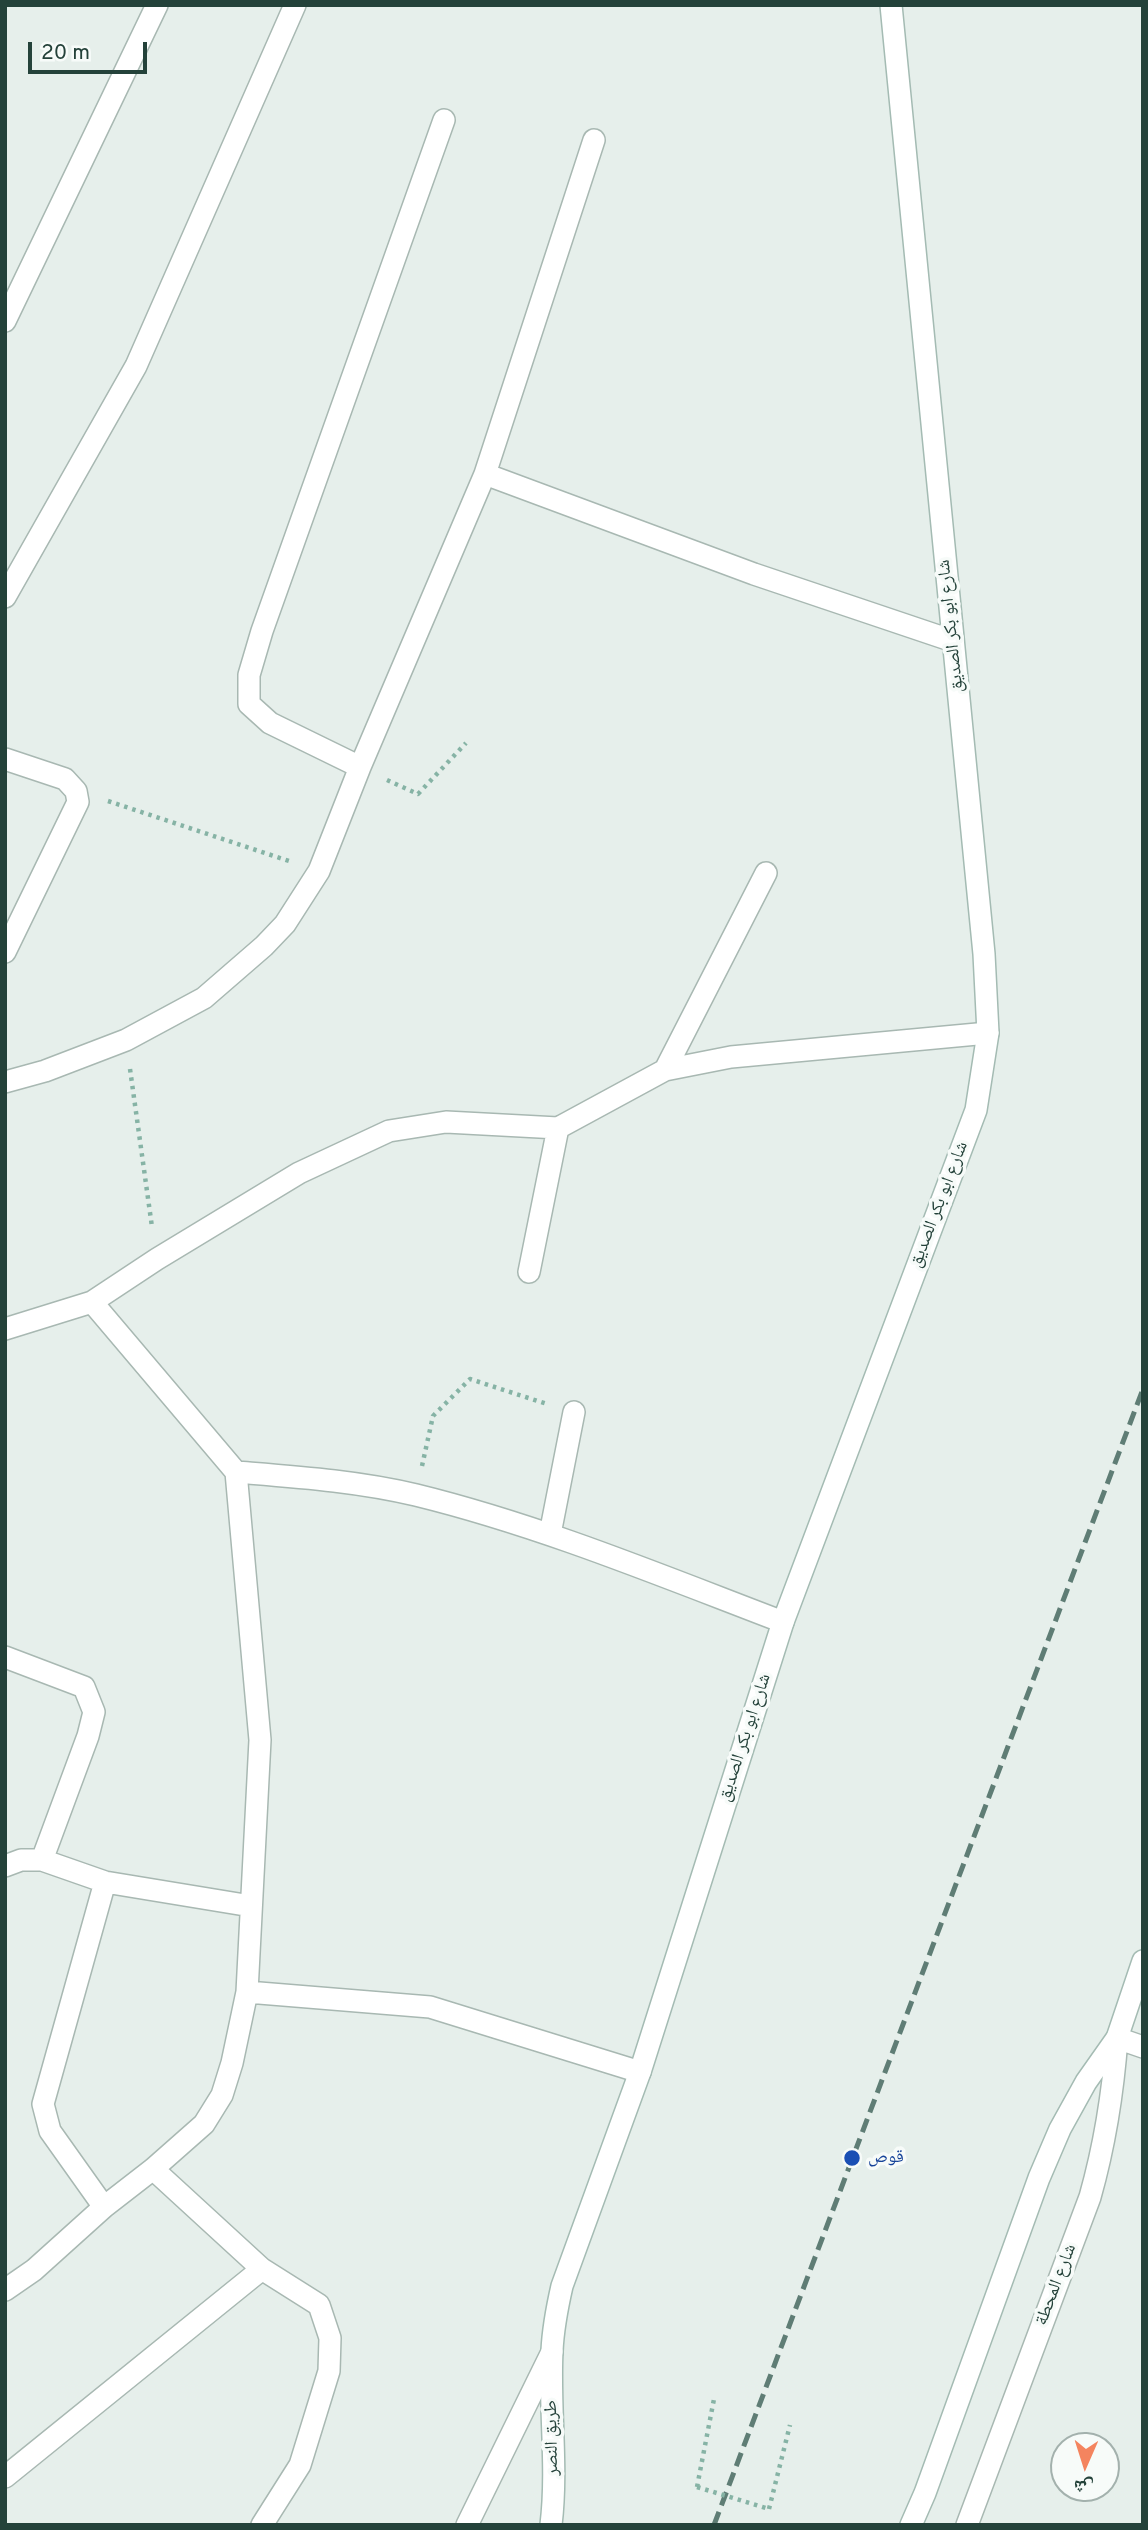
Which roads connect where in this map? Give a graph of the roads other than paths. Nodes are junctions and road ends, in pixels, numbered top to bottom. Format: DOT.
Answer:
graph roads {
  1 [pos="157,5"];
  2 [pos="295,5"];
  3 [pos="891,5"];
  4 [pos="444,120"];
  5 [pos="594,140"];
  6 [pos="5,321"];
  7 [pos="485,474"];
  8 [pos="5,597"];
  9 [pos="953,640"];
  10 [pos="5,759"];
  11 [pos="360,767"];
  12 [pos="766,873"];
  13 [pos="5,952"];
  14 [pos="988,1032"];
  15 [pos="665,1070"];
  16 [pos="5,1082"];
  17 [pos="558,1128"];
  18 [pos="529,1272"];
  19 [pos="92,1302"];
  20 [pos="5,1329"];
  21 [pos="574,1412"];
  22 [pos="236,1472"];
  23 [pos="550,1534"];
  24 [pos="783,1622"];
  25 [pos="5,1657"];
  26 [pos="42,1860"];
  27 [pos="5,1866"];
  28 [pos="105,1882"];
  29 [pos="251,1906"];
  30 [pos="1143,1961"];
  31 [pos="247,1992"];
  32 [pos="1117,2038"];
  33 [pos="1143,2047"];
  34 [pos="640,2072"];
  35 [pos="153,2169"];
  36 [pos="104,2207"];
  37 [pos="262,2269"];
  38 [pos="5,2290"];
  39 [pos="552,2352"];
  40 [pos="5,2477"];
  41 [pos="262,2525"];
  42 [pos="467,2525"];
  43 [pos="551,2525"];
  44 [pos="911,2525"];
  45 [pos="967,2525"];
  1 -- 6 [label="street"];
  2 -- 8 [label="street"];
  3 -- 9 [label="street, شارع ابو بكر الصديق"];
  4 -- 11 [label="street"];
  5 -- 7 [label="street"];
  7 -- 9 [label="street"];
  7 -- 11 [label="street"];
  9 -- 14 [label="street, شارع ابو بكر الصديق"];
  10 -- 13 [label="street"];
  11 -- 16 [label="street"];
  12 -- 15 [label="street"];
  14 -- 15 [label="street"];
  14 -- 24 [label="street, شارع ابو بكر الصديق"];
  15 -- 17 [label="street"];
  17 -- 18 [label="street"];
  17 -- 19 [label="street"];
  19 -- 20 [label="street"];
  19 -- 22 [label="street"];
  21 -- 23 [label="street"];
  22 -- 23 [label="street"];
  22 -- 29 [label="street"];
  23 -- 24 [label="street"];
  24 -- 34 [label="street, شارع ابو بكر الصديق"];
  25 -- 26 [label="street"];
  26 -- 27 [label="street"];
  26 -- 28 [label="street"];
  28 -- 29 [label="street"];
  28 -- 36 [label="street"];
  29 -- 31 [label="street"];
  30 -- 32 [label="street"];
  31 -- 34 [label="street"];
  31 -- 35 [label="street"];
  32 -- 33 [label="street"];
  32 -- 44 [label="street"];
  32 -- 45 [label="street, شارع المحطة"];
  34 -- 39 [label="street, شارع ابو بكر الصديق"];
  35 -- 36 [label="street"];
  35 -- 37 [label="street"];
  36 -- 38 [label="street"];
  37 -- 40 [label="street"];
  37 -- 41 [label="street"];
  39 -- 42 [label="street"];
  39 -- 43 [label="street, طريق النصر"];
}
